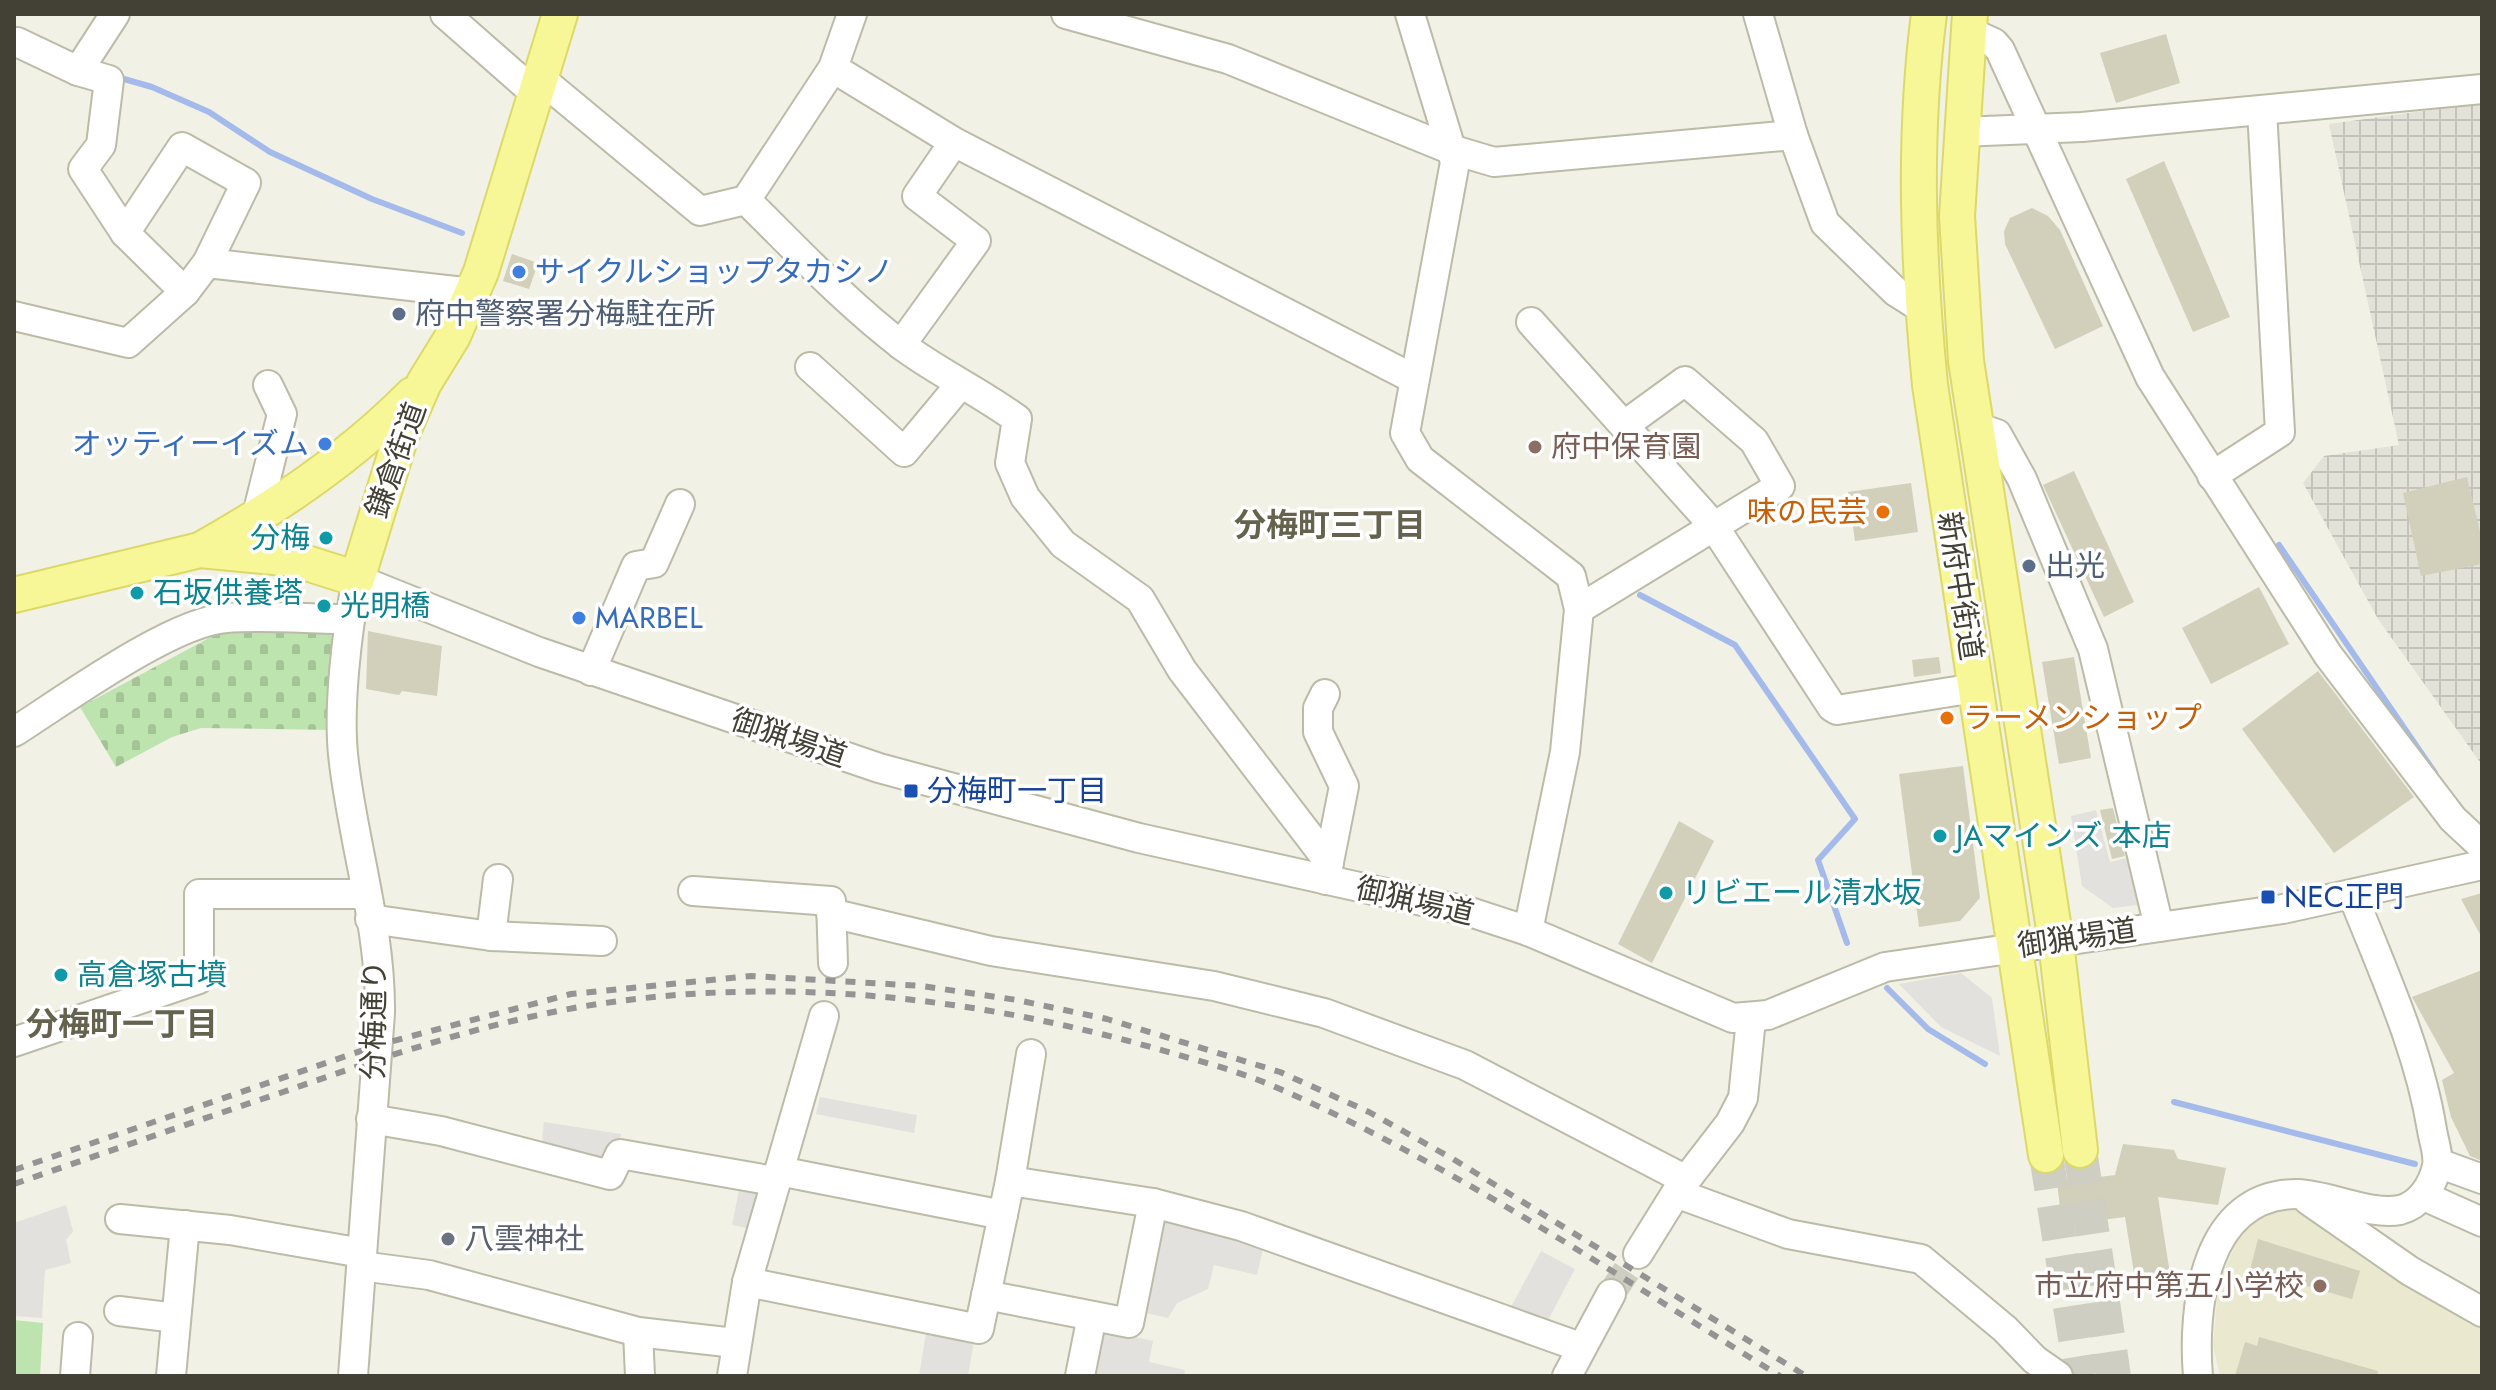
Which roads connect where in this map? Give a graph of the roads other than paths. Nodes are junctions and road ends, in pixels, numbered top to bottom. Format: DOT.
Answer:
graph roads {
  1 [pos="115,14"];
  2 [pos="445,14"];
  3 [pos="560,14"];
  4 [pos="852,14"];
  5 [pos="1066,14"];
  6 [pos="1410,14"];
  7 [pos="1758,14"];
  8 [pos="1929,14"];
  9 [pos="1969,22"];
  10 [pos="17,42"];
  11 [pos="833,68"];
  12 [pos="78,71"];
  13 [pos="539,87"];
  14 [pos="2482,89"];
  15 [pos="2262,110"];
  16 [pos="2035,128"];
  17 [pos="1960,132"];
  18 [pos="1793,135"];
  19 [pos="954,142"];
  20 [pos="1453,149"];
  21 [pos="746,200"];
  22 [pos="125,233"];
  23 [pos="207,263"];
  24 [pos="185,292"];
  25 [pos="473,293"];
  26 [pos="1923,309"];
  27 [pos="14,316"];
  28 [pos="1531,322"];
  29 [pos="901,345"];
  30 [pos="810,367"];
  31 [pos="1414,379"];
  32 [pos="424,383"];
  33 [pos="268,385"];
  34 [pos="959,386"];
  35 [pos="1626,424"];
  36 [pos="1974,426"];
  37 [pos="2212,476"];
  38 [pos="680,504"];
  39 [pos="256,519"];
  40 [pos="1713,525"];
  41 [pos="200,550"];
  42 [pos="357,579"];
  43 [pos="14,595"];
  44 [pos="1579,609"];
  45 [pos="350,619"];
  46 [pos="591,671"];
  47 [pos="1975,688"];
  48 [pos="1325,694"];
  49 [pos="14,732"];
  50 [pos="2482,846"];
  51 [pos="2482,865"];
  52 [pos="1328,871"];
  53 [pos="498,879"];
  54 [pos="693,891"];
  55 [pos="2353,896"];
  56 [pos="368,907"];
  57 [pos="831,913"];
  58 [pos="2159,927"];
  59 [pos="1528,931"];
  60 [pos="491,936"];
  61 [pos="602,941"];
  62 [pos="2056,942"];
  63 [pos="2013,948"];
  64 [pos="833,963"];
  65 [pos="824,1016"];
  66 [pos="1751,1019"];
  67 [pos="14,1042"];
  68 [pos="1031,1054"];
  69 [pos="371,1119"];
  70 [pos="2080,1150"];
  71 [pos="2046,1155"];
  72 [pos="2438,1163"];
  73 [pos="776,1176"];
  74 [pos="2482,1179"];
  75 [pos="1010,1181"];
  76 [pos="1681,1187"];
  77 [pos="2299,1194"];
  78 [pos="2424,1196"];
  79 [pos="1153,1203"];
  80 [pos="1003,1215"];
  81 [pos="120,1219"];
  82 [pos="2482,1222"];
  83 [pos="185,1225"];
  84 [pos="1638,1254"];
  85 [pos="362,1260"];
  86 [pos="747,1282"];
  87 [pos="1611,1294"];
  88 [pos="986,1295"];
  89 [pos="119,1311"];
  90 [pos="2482,1312"];
  91 [pos="1092,1316"];
  92 [pos="176,1318"];
  93 [pos="638,1332"];
  94 [pos="78,1337"];
  95 [pos="735,1343"];
  96 [pos="1580,1347"];
  97 [pos="75,1376"];
  98 [pos="171,1376"];
  99 [pos="353,1376"];
  100 [pos="640,1376"];
  101 [pos="732,1376"];
  102 [pos="1080,1376"];
  103 [pos="1567,1376"];
  104 [pos="2058,1376"];
  105 [pos="2198,1376"];
  1 -- 12 [label="street"];
  2 -- 13 [label="street"];
  3 -- 13 [label="main road, 鎌倉街道"];
  4 -- 11 [label="street"];
  5 -- 20 [label="street"];
  6 -- 20 [label="street"];
  7 -- 18 [label="street"];
  8 -- 26 [label="main road, 新府中街道"];
  9 -- 16 [label="street"];
  9 -- 17 [label="main road, 新府中街道"];
  10 -- 12 [label="street"];
  11 -- 19 [label="street"];
  11 -- 21 [label="street"];
  12 -- 22 [label="street"];
  13 -- 21 [label="street"];
  13 -- 25 [label="main road, 鎌倉街道"];
  14 -- 15 [label="street"];
  15 -- 16 [label="street"];
  15 -- 37 [label="street"];
  16 -- 17 [label="street"];
  16 -- 37 [label="street"];
  17 -- 36 [label="main road, 新府中街道"];
  18 -- 20 [label="street"];
  18 -- 26 [label="street"];
  19 -- 29 [label="street"];
  19 -- 31 [label="street"];
  20 -- 31 [label="street"];
  21 -- 29 [label="street"];
  22 -- 23 [label="street"];
  22 -- 24 [label="street"];
  23 -- 24 [label="street"];
  23 -- 25 [label="street"];
  24 -- 27 [label="street"];
  25 -- 32 [label="main road, 鎌倉街道"];
  26 -- 47 [label="main road, 新府中街道"];
  28 -- 35 [label="street"];
  29 -- 34 [label="street"];
  30 -- 34 [label="street"];
  31 -- 44 [label="street"];
  32 -- 39 [label="main road"];
  32 -- 42 [label="main road, 鎌倉街道"];
  33 -- 39 [label="street"];
  34 -- 52 [label="street"];
  35 -- 40 [label="street"];
  35 -- 40 [label="street"];
  36 -- 58 [label="street"];
  36 -- 62 [label="main road, 新府中街道"];
  37 -- 50 [label="street"];
  38 -- 46 [label="street"];
  39 -- 41 [label="main road"];
  40 -- 44 [label="street"];
  40 -- 47 [label="street"];
  41 -- 42 [label="main road"];
  41 -- 43 [label="main road"];
  42 -- 45 [label="street, 分梅通り"];
  42 -- 46 [label="street, 御猟場道"];
  44 -- 59 [label="street"];
  45 -- 49 [label="street"];
  45 -- 56 [label="street, 分梅通り"];
  46 -- 52 [label="street, 御猟場道"];
  47 -- 63 [label="main road, 新府中街道"];
  48 -- 52 [label="street"];
  51 -- 55 [label="street, 御猟場道"];
  52 -- 59 [label="street, 御猟場道"];
  53 -- 60 [label="street"];
  54 -- 57 [label="street"];
  55 -- 58 [label="street, 御猟場道"];
  55 -- 72 [label="street"];
  56 -- 60 [label="street"];
  56 -- 67 [label="street"];
  56 -- 69 [label="street, 分梅通り"];
  57 -- 64 [label="street"];
  57 -- 76 [label="street"];
  58 -- 62 [label="street, 御猟場道"];
  59 -- 66 [label="street, 御猟場道"];
  60 -- 61 [label="street"];
  62 -- 63 [label="street, 御猟場道"];
  62 -- 70 [label="main road, 新府中街道"];
  63 -- 66 [label="street, 御猟場道"];
  63 -- 71 [label="main road, 新府中街道"];
  65 -- 73 [label="street"];
  66 -- 76 [label="street"];
  68 -- 75 [label="street"];
  69 -- 73 [label="street"];
  69 -- 85 [label="street, 分梅通り"];
  72 -- 74 [label="street"];
  72 -- 78 [label="street"];
  73 -- 80 [label="street"];
  73 -- 86 [label="street"];
  75 -- 79 [label="street"];
  75 -- 80 [label="street"];
  76 -- 84 [label="street"];
  76 -- 104 [label="street"];
  77 -- 78 [label="street"];
  77 -- 90 [label="street"];
  77 -- 105 [label="street"];
  78 -- 82 [label="street"];
  79 -- 91 [label="street"];
  79 -- 96 [label="street"];
  80 -- 88 [label="street"];
  81 -- 83 [label="street"];
  83 -- 85 [label="street"];
  83 -- 92 [label="street"];
  85 -- 93 [label="street"];
  85 -- 99 [label="street, 分梅通り"];
  86 -- 88 [label="street"];
  86 -- 95 [label="street"];
  87 -- 96 [label="street"];
  88 -- 91 [label="street"];
  89 -- 92 [label="street"];
  91 -- 102 [label="street"];
  92 -- 98 [label="street"];
  93 -- 95 [label="street"];
  93 -- 100 [label="street"];
  94 -- 97 [label="street"];
  95 -- 101 [label="street"];
  96 -- 103 [label="street"];
}
